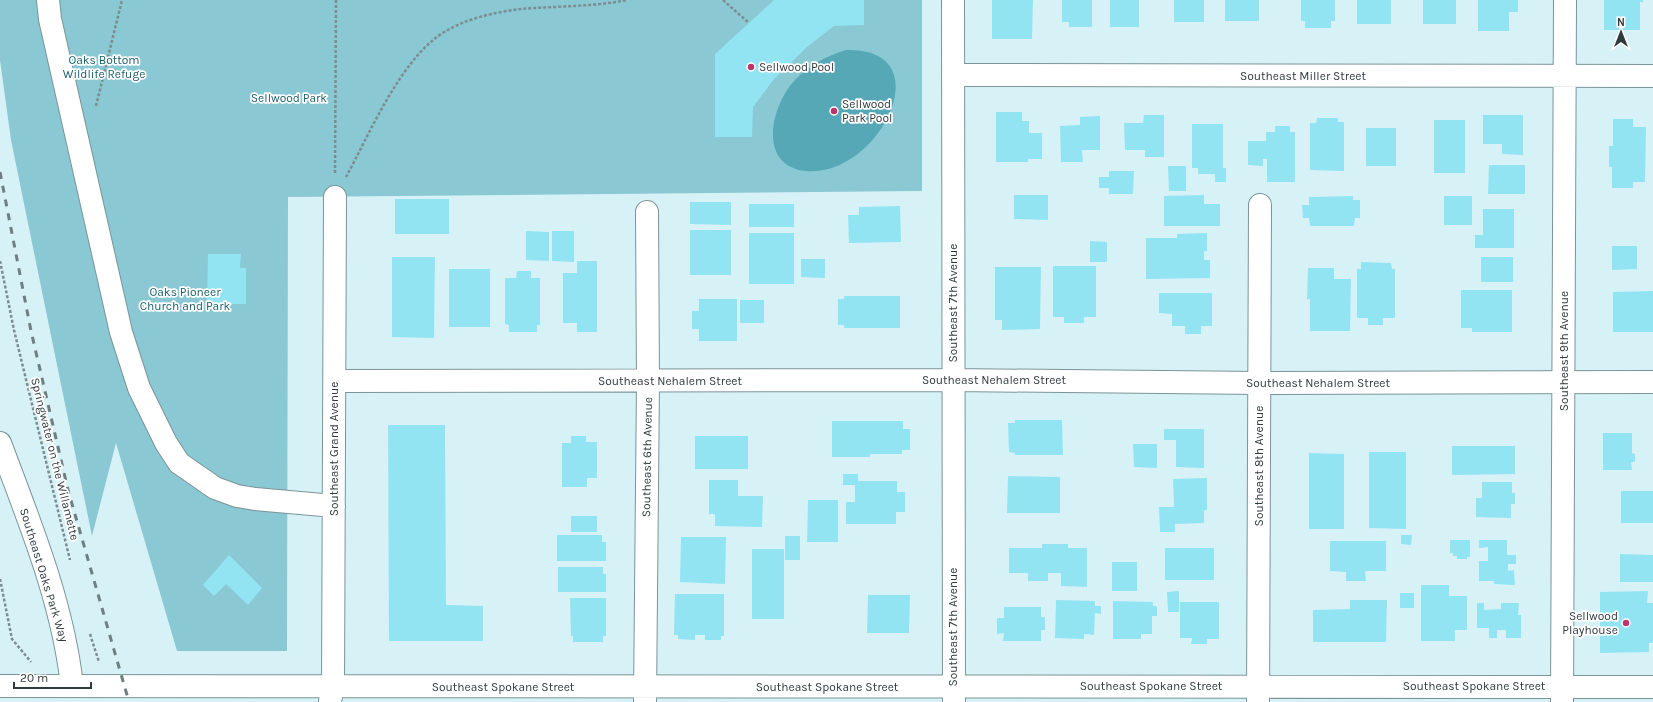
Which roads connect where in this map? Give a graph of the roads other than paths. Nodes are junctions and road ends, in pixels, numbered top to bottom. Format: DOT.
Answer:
graph roads {
  1 [pos="48,0"];
  2 [pos="953,0"];
  3 [pos="1565,0"];
  4 [pos="953,76"];
  5 [pos="1565,76"];
  6 [pos="1653,76"];
  7 [pos="335,197"];
  8 [pos="1260,205"];
  9 [pos="647,212"];
  10 [pos="953,380"];
  11 [pos="335,381"];
  12 [pos="648,381"];
  13 [pos="1564,382"];
  14 [pos="1653,382"];
  15 [pos="1260,383"];
  16 [pos="0,443"];
  17 [pos="334,506"];
  18 [pos="72,686"];
  19 [pos="1653,687"];
  20 [pos="3,691"];
  21 [pos="331,694"];
  22 [pos="954,694"];
  23 [pos="1258,694"];
  24 [pos="1562,694"];
  25 [pos="645,695"];
  1 -- 17 [label="street"];
  2 -- 4 [label="street, Southeast 7th Avenue"];
  3 -- 5 [label="street, Southeast 9th Avenue"];
  4 -- 5 [label="street, Southeast Miller Street"];
  4 -- 10 [label="street, Southeast 7th Avenue"];
  5 -- 6 [label="street, Southeast Miller Street"];
  5 -- 13 [label="street, Southeast 9th Avenue"];
  7 -- 11 [label="street, Southeast Grand Avenue"];
  8 -- 15 [label="street, Southeast 8th Avenue"];
  9 -- 12 [label="street, Southeast 6th Avenue"];
  10 -- 12 [label="street, Southeast Nehalem Street"];
  10 -- 15 [label="street, Southeast Nehalem Street"];
  10 -- 22 [label="street, Southeast 7th Avenue"];
  11 -- 12 [label="street, Southeast Nehalem Street"];
  11 -- 17 [label="street, Southeast Grand Avenue"];
  12 -- 25 [label="street, Southeast 6th Avenue"];
  13 -- 14 [label="street, Southeast Nehalem Street"];
  13 -- 15 [label="street, Southeast Nehalem Street"];
  13 -- 24 [label="street, Southeast 9th Avenue"];
  15 -- 23 [label="street, Southeast 8th Avenue"];
  16 -- 18 [label="street, Southeast Oaks Park Way"];
  17 -- 21 [label="street, Southeast Grand Avenue"];
  18 -- 20 [label="street, Southeast Spokane Street"];
  18 -- 21 [label="street, Southeast Spokane Street"];
  19 -- 24 [label="street, Southeast Spokane Street"];
  21 -- 25 [label="street, Southeast Spokane Street"];
  22 -- 23 [label="street, Southeast Spokane Street"];
  22 -- 25 [label="street, Southeast Spokane Street"];
  23 -- 24 [label="street, Southeast Spokane Street"];
}
